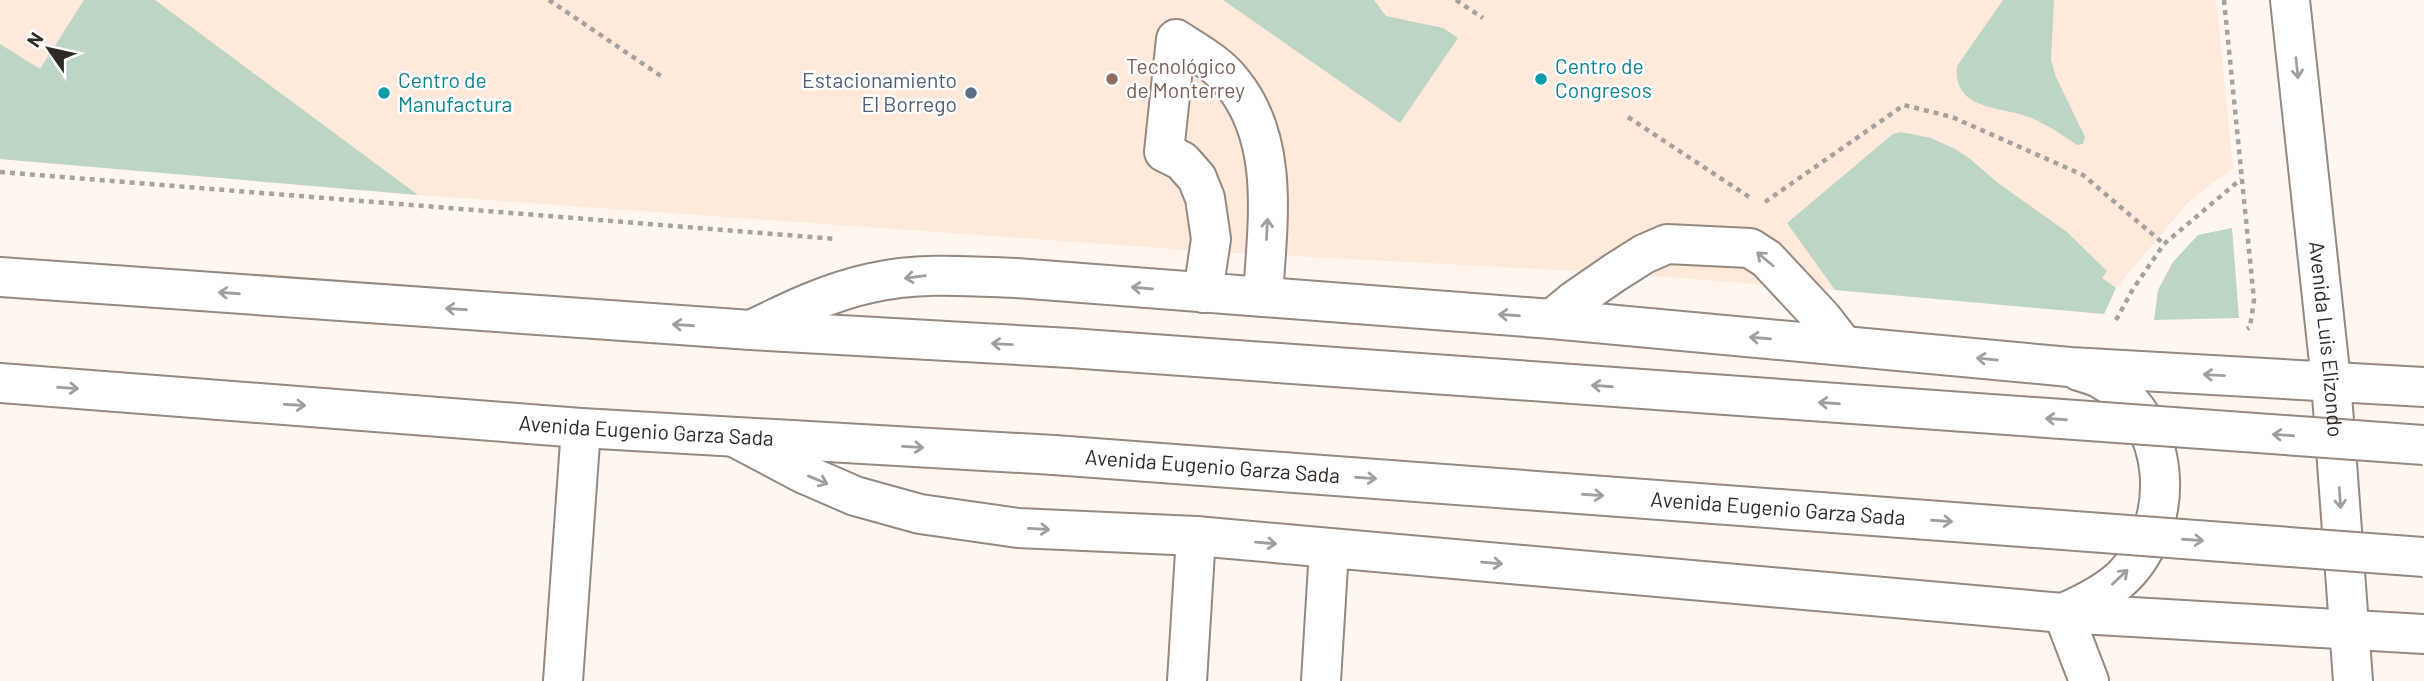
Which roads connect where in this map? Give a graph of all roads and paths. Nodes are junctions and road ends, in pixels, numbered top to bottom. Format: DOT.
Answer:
graph roads {
  1 [pos="549,0"];
  2 [pos="1456,0"];
  3 [pos="2290,0"];
  4 [pos="1483,18"];
  5 [pos="661,76"];
  6 [pos="1628,117"];
  7 [pos="2241,179"];
  8 [pos="2164,244"];
  9 [pos="0,277"];
  10 [pos="1203,293"];
  11 [pos="1263,297"];
  12 [pos="1552,319"];
  13 [pos="2116,321"];
  14 [pos="751,330"];
  15 [pos="1843,345"];
  16 [pos="2070,368"];
  17 [pos="2331,381"];
  18 [pos="0,383"];
  19 [pos="2424,387"];
  20 [pos="581,428"];
  21 [pos="736,438"];
  22 [pos="2424,445"];
  23 [pos="1196,536"];
  24 [pos="1329,549"];
  25 [pos="2424,557"];
  26 [pos="2063,613"];
  27 [pos="2350,629"];
  28 [pos="2424,634"];
  29 [pos="563,681"];
  30 [pos="1187,681"];
  31 [pos="1321,681"];
  32 [pos="2089,681"];
  33 [pos="2353,681"];
  1 -- 5 [label="path"];
  2 -- 4 [label="path"];
  3 -- 17 [label="main road, Avenida Luis Elizondo, one-way"];
  6 -- 8 [label="path"];
  7 -- 8 [label="path"];
  8 -- 13 [label="path"];
  14 -- 9 [label="main road, one-way"];
  10 -- 11 [label="main road"];
  11 -- 10 [label="main road, one-way"];
  10 -- 14 [label="main road, one-way"];
  12 -- 11 [label="main road, one-way"];
  15 -- 12 [label="main road, one-way"];
  15 -- 12 [label="main road, one-way"];
  22 -- 14 [label="main road, one-way, bridge"];
  16 -- 15 [label="main road, one-way"];
  17 -- 16 [label="main road, one-way"];
  26 -- 16 [label="main road, one-way"];
  17 -- 19 [label="main road"];
  17 -- 27 [label="main road, Avenida Luis Elizondo, one-way"];
  18 -- 20 [label="main road, Avenida Eugenio Garza Sada, one-way"];
  20 -- 21 [label="main road, Avenida Eugenio Garza Sada"];
  20 -- 29 [label="main road"];
  21 -- 23 [label="main road, one-way"];
  21 -- 25 [label="main road, Avenida Eugenio Garza Sada, one-way, bridge"];
  23 -- 24 [label="main road, one-way"];
  23 -- 30 [label="main road"];
  24 -- 26 [label="main road, one-way"];
  24 -- 31 [label="main road"];
  26 -- 27 [label="main road"];
  26 -- 32 [label="main road"];
  27 -- 28 [label="main road"];
  27 -- 33 [label="main road, Avenida Luis Elizondo"];
}
